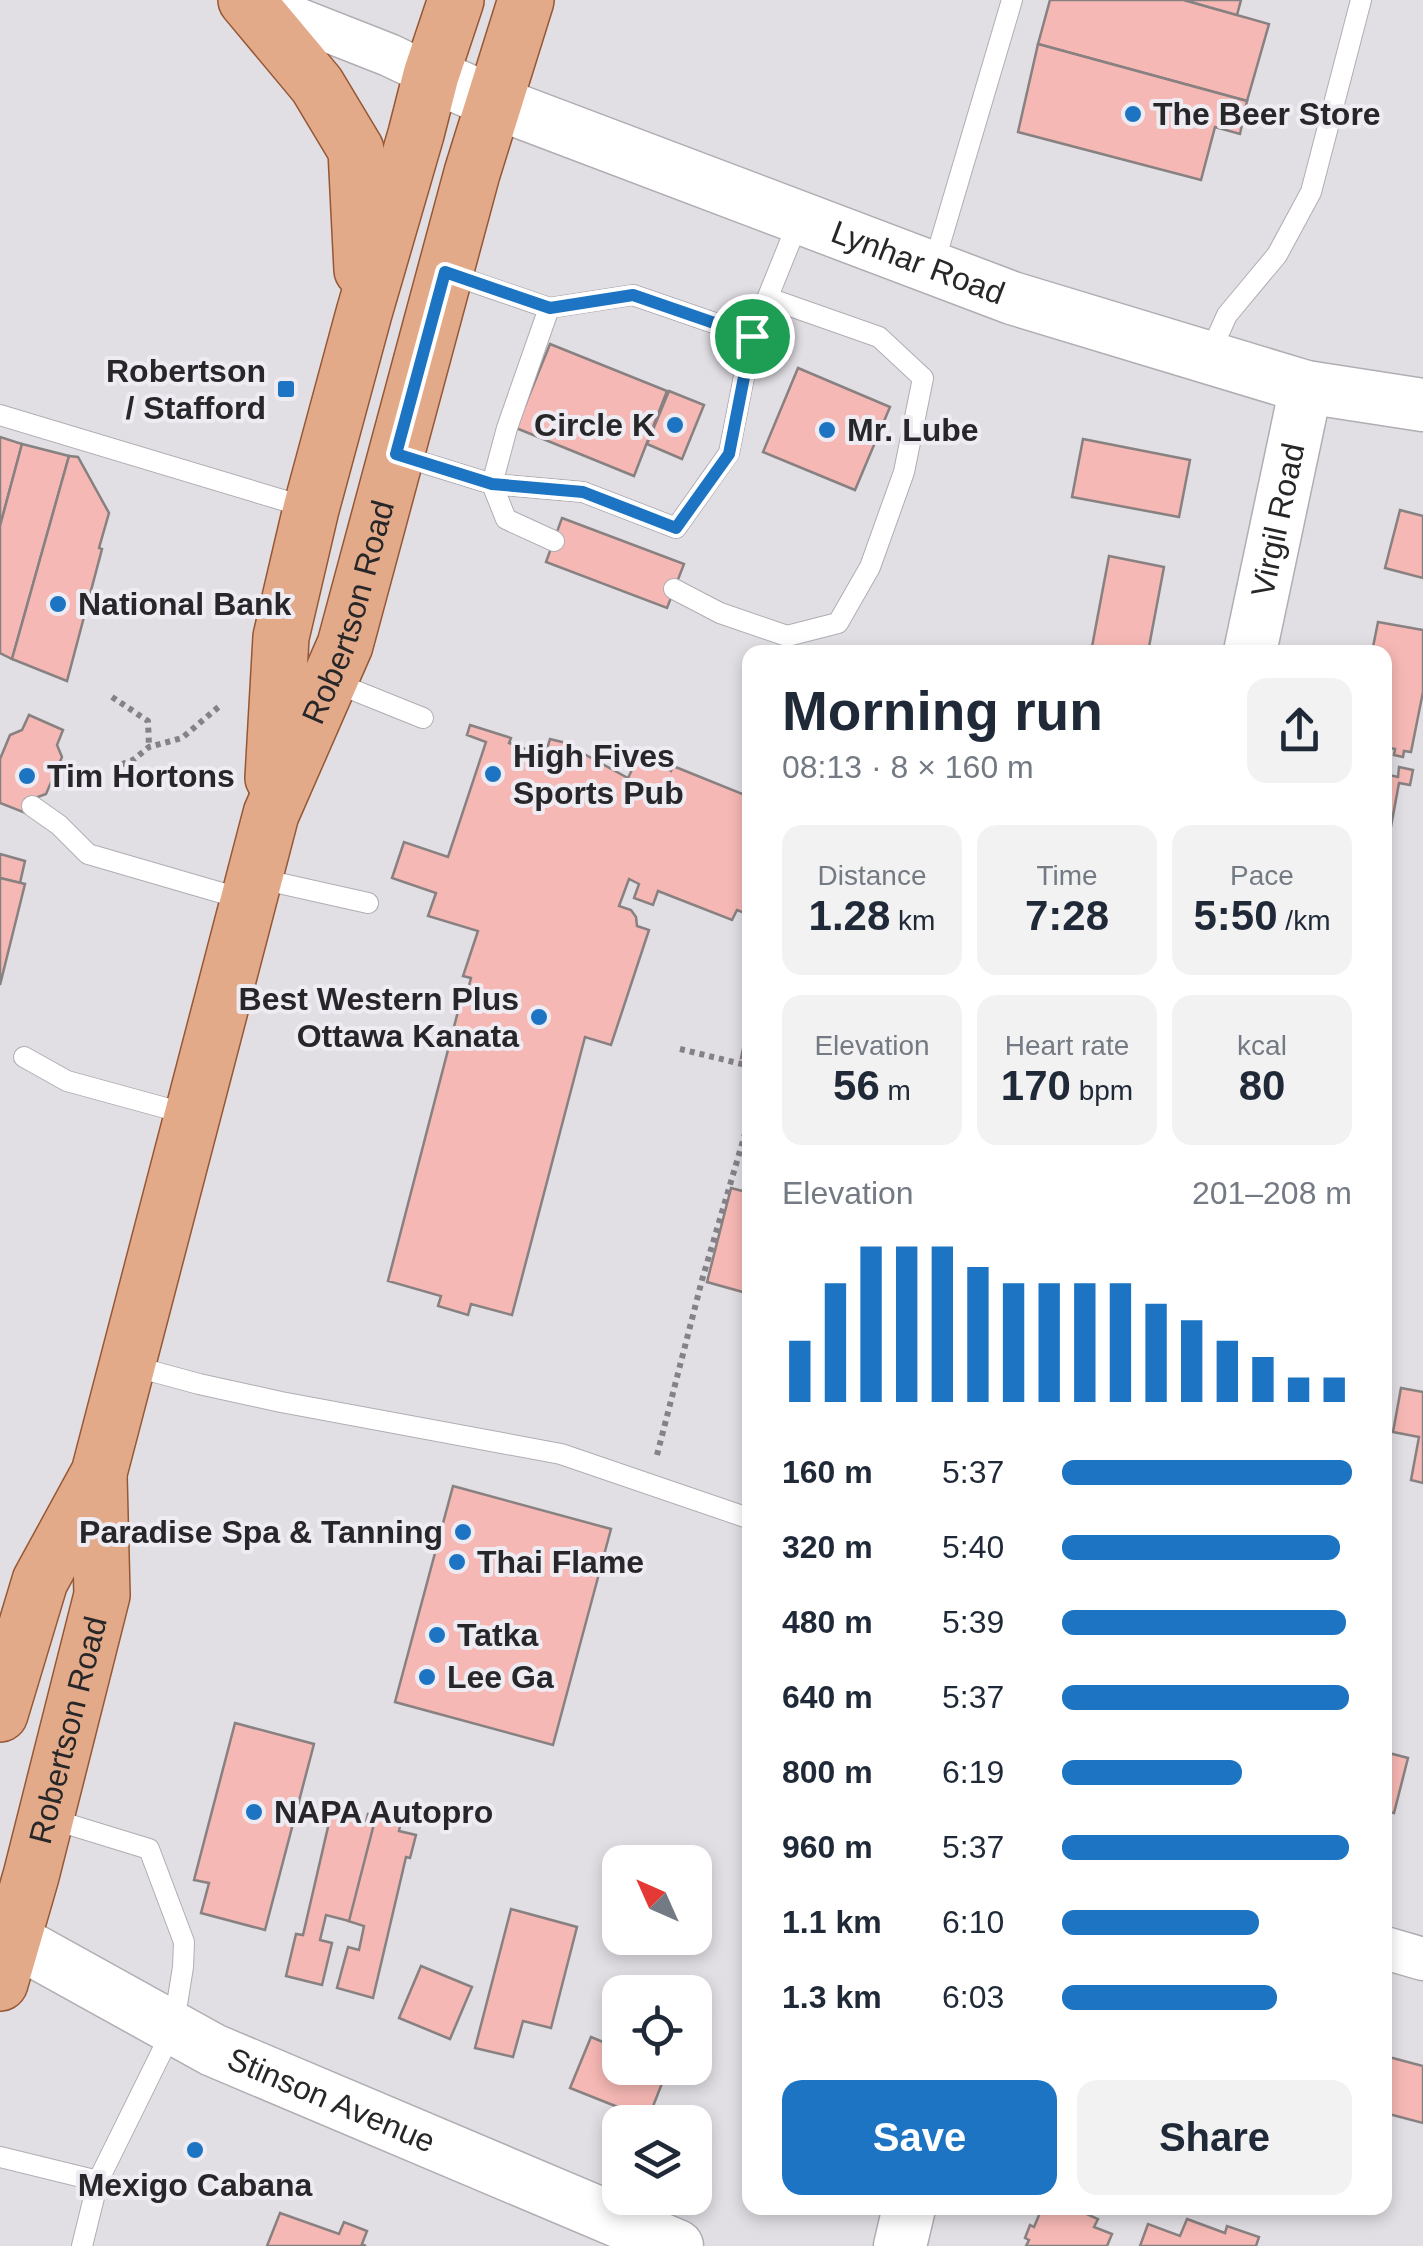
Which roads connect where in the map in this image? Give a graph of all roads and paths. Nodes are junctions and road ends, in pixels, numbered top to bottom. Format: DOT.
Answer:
graph roads {
  1 [pos="248,0"];
  2 [pos="456,0"];
  3 [pos="526,0"];
  4 [pos="1012,0"];
  5 [pos="1361,0"];
  6 [pos="430,75"];
  7 [pos="494,102"];
  8 [pos="800,218"];
  9 [pos="932,268"];
  10 [pos="445,272"];
  11 [pos="768,298"];
  12 [pos="550,308"];
  13 [pos="364,313"];
  14 [pos="752,336"];
  15 [pos="1208,357"];
  16 [pos="1306,386"];
  17 [pos="1423,405"];
  18 [pos="0,415"];
  19 [pos="396,454"];
  20 [pos="492,484"];
  21 [pos="311,509"];
  22 [pos="554,540"];
  23 [pos="674,589"];
  24 [pos="1251,645"];
  25 [pos="329,681"];
  26 [pos="112,698"];
  27 [pos="222,704"];
  28 [pos="423,718"];
  29 [pos="149,747"];
  30 [pos="112,768"];
  31 [pos="32,806"];
  32 [pos="271,814"];
  33 [pos="251,889"];
  34 [pos="368,903"];
  35 [pos="680,1049"];
  36 [pos="24,1057"];
  37 [pos="742,1064"];
  38 [pos="192,1115"];
  39 [pos="742,1144"];
  40 [pos="127,1364"];
  41 [pos="99,1472"];
  42 [pos="650,1485"];
  43 [pos="742,1516"];
  44 [pos="0,1714"];
  45 [pos="46,1817"];
  46 [pos="1392,1950"];
  47 [pos="4,1951"];
  48 [pos="1423,1958"];
  49 [pos="172,2029"];
  50 [pos="0,2158"];
  51 [pos="98,2181"];
  52 [pos="907,2215"];
  53 [pos="82,2246"];
  54 [pos="677,2246"];
  55 [pos="900,2246"];
  1 -- 6 [label="street"];
  1 -- 13 [label="main road"];
  2 -- 6 [label="main road, Robertson Road"];
  3 -- 7 [label="main road, Robertson Road"];
  4 -- 9 [label="lane"];
  5 -- 15 [label="lane"];
  6 -- 7 [label="street, Lynhar Road"];
  6 -- 13 [label="main road, Robertson Road"];
  7 -- 8 [label="street, Lynhar Road"];
  7 -- 10 [label="main road, Robertson Road"];
  8 -- 9 [label="street, Lynhar Road"];
  8 -- 11 [label="lane"];
  9 -- 15 [label="street, Lynhar Road"];
  10 -- 12 [label="lane"];
  10 -- 19 [label="main road, Robertson Road"];
  11 -- 14 [label="lane"];
  11 -- 23 [label="lane"];
  12 -- 14 [label="lane"];
  12 -- 20 [label="lane"];
  13 -- 21 [label="main road, Robertson Road"];
  14 -- 20 [label="lane"];
  15 -- 16 [label="street, Lynhar Road"];
  16 -- 17 [label="street, Lynhar Road"];
  16 -- 24 [label="street, Virgil Road"];
  18 -- 21 [label="lane"];
  19 -- 20 [label="lane"];
  19 -- 25 [label="main road, Robertson Road"];
  20 -- 22 [label="lane"];
  21 -- 32 [label="main road, Robertson Road"];
  25 -- 28 [label="lane"];
  25 -- 32 [label="main road, Robertson Road"];
  26 -- 29 [label="path"];
  27 -- 29 [label="path"];
  29 -- 30 [label="path"];
  31 -- 33 [label="lane"];
  32 -- 33 [label="main road, Robertson Road"];
  33 -- 34 [label="lane"];
  33 -- 38 [label="main road, Robertson Road"];
  35 -- 37 [label="path"];
  36 -- 38 [label="lane"];
  38 -- 40 [label="main road, Robertson Road"];
  39 -- 42 [label="path"];
  40 -- 41 [label="main road, Robertson Road"];
  40 -- 42 [label="lane"];
  41 -- 44 [label="main road, Robertson Road"];
  41 -- 45 [label="main road, Robertson Road"];
  42 -- 43 [label="lane"];
  45 -- 47 [label="main road, Robertson Road"];
  45 -- 49 [label="lane"];
  46 -- 48 [label="street"];
  47 -- 49 [label="street, Stinson Avenue"];
  49 -- 51 [label="lane"];
  49 -- 54 [label="street, Stinson Avenue"];
  50 -- 51 [label="lane"];
  51 -- 53 [label="lane"];
  52 -- 55 [label="street"];
}
